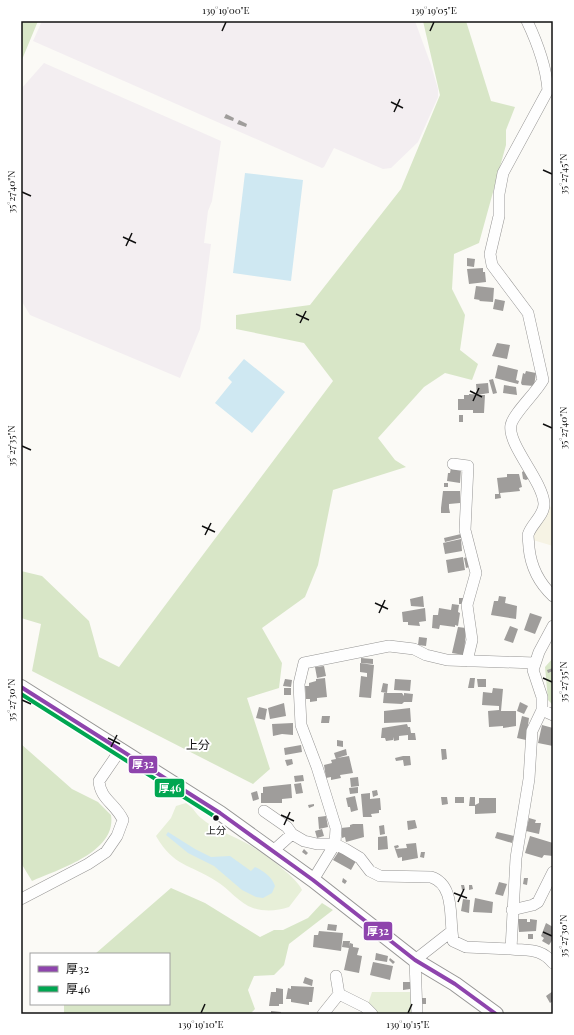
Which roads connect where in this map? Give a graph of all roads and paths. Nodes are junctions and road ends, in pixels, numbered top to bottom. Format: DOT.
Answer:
graph roads {
  1 [pos="527,21"];
  2 [pos="453,464"];
  3 [pos="553,596"];
  4 [pos="553,626"];
  5 [pos="467,661"];
  6 [pos="535,663"];
  7 [pos="21,687"];
  8 [pos="542,710"];
  9 [pos="553,714"];
  10 [pos="121,749"];
  11 [pos="264,811"];
  12 [pos="292,834"];
  13 [pos="335,844"];
  14 [pos="273,851"];
  15 [pos="553,872"];
  16 [pos="313,880"];
  17 [pos="21,898"];
  18 [pos="512,910"];
  19 [pos="452,931"];
  20 [pos="511,949"];
  21 [pos="415,960"];
  22 [pos="553,963"];
  23 [pos="336,976"];
  24 [pos="339,994"];
  25 [pos="323,1014"];
  26 [pos="372,1014"];
  27 [pos="417,1014"];
  28 [pos="496,1014"];
  1 -- 3 [label="street"];
  2 -- 5 [label="street"];
  4 -- 6 [label="street"];
  5 -- 6 [label="street"];
  5 -- 13 [label="street"];
  6 -- 8 [label="street"];
  7 -- 10 [label="street"];
  8 -- 9 [label="street"];
  8 -- 18 [label="street"];
  10 -- 14 [label="street"];
  10 -- 17 [label="street"];
  11 -- 12 [label="street"];
  12 -- 13 [label="street"];
  12 -- 14 [label="street"];
  13 -- 16 [label="street"];
  13 -- 19 [label="street"];
  14 -- 16 [label="street"];
  15 -- 18 [label="street"];
  16 -- 21 [label="street"];
  18 -- 20 [label="street"];
  19 -- 20 [label="street"];
  19 -- 21 [label="street"];
  20 -- 22 [label="street"];
  21 -- 27 [label="street"];
  21 -- 28 [label="street"];
  23 -- 24 [label="street"];
  24 -- 25 [label="street"];
  24 -- 26 [label="street"];
}
